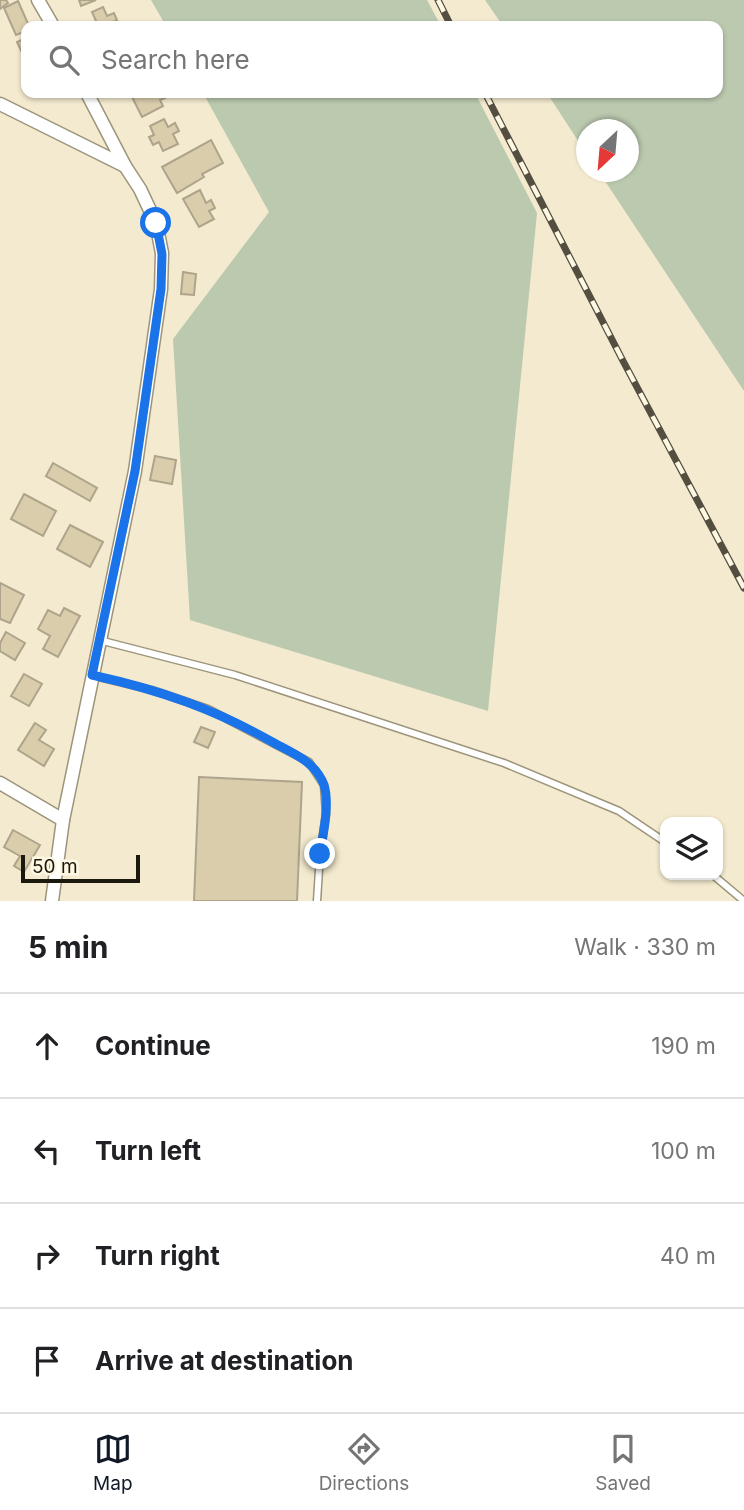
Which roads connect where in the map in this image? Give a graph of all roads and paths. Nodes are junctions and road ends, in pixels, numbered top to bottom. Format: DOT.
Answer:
graph roads {
  1 [pos="38,0"];
  2 [pos="49,21"];
  3 [pos="90,98"];
  4 [pos="0,104"];
  5 [pos="125,166"];
  6 [pos="99,639"];
  7 [pos="92,675"];
  8 [pos="0,783"];
  9 [pos="63,820"];
  10 [pos="660,839"];
  11 [pos="719,880"];
  12 [pos="52,901"];
  13 [pos="317,901"];
  14 [pos="744,901"];
  1 -- 2 [label="street"];
  3 -- 5 [label="street"];
  4 -- 5 [label="street"];
  5 -- 6 [label="street"];
  6 -- 7 [label="street"];
  6 -- 10 [label="lane"];
  7 -- 9 [label="street"];
  7 -- 13 [label="lane"];
  8 -- 9 [label="street"];
  9 -- 12 [label="street"];
  11 -- 14 [label="lane"];
}
